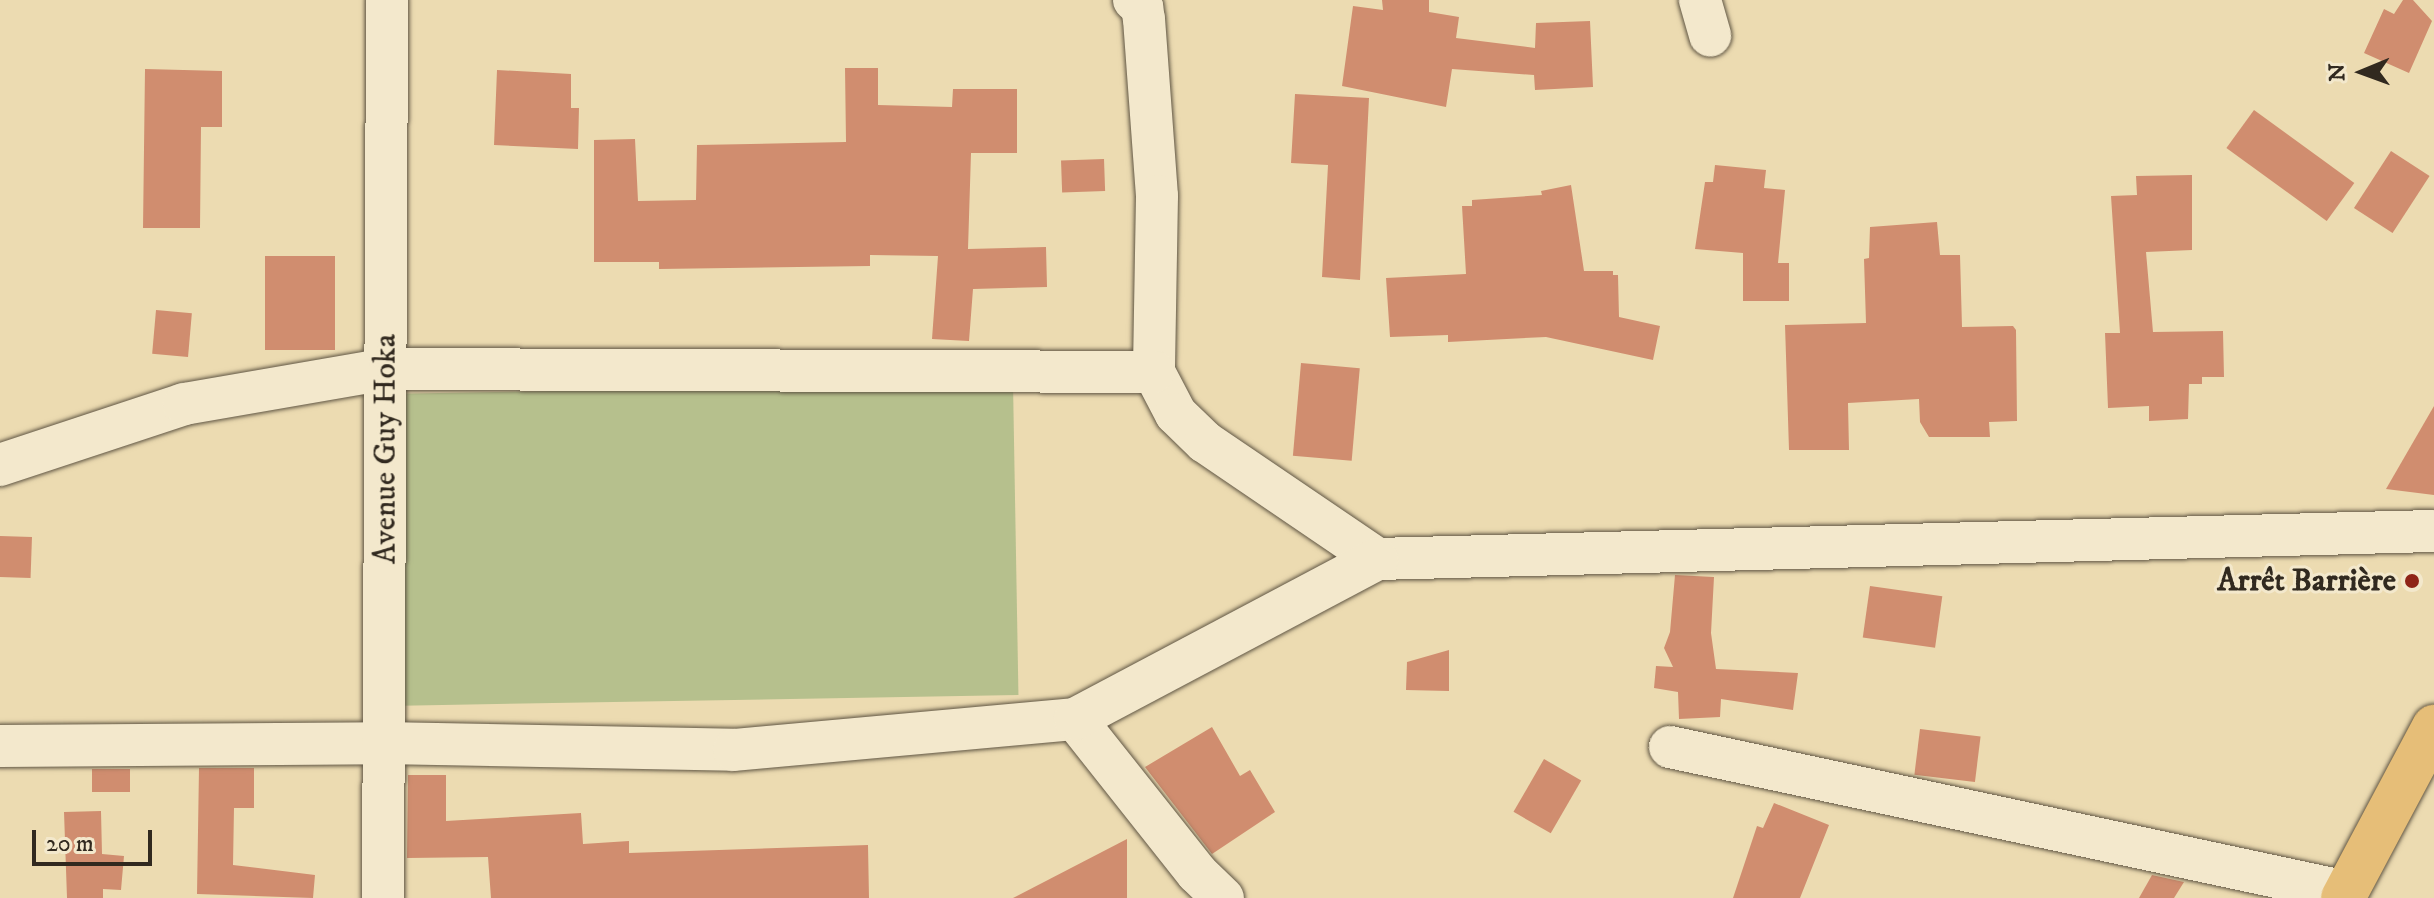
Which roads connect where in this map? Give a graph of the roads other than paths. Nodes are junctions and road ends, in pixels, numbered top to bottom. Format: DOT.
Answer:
graph roads {
  1 [pos="387,0"];
  2 [pos="1134,0"];
  3 [pos="387,369"];
  4 [pos="1154,372"];
  5 [pos="0,465"];
  6 [pos="2434,531"];
  7 [pos="1377,559"];
  8 [pos="1075,719"];
  9 [pos="2434,727"];
  10 [pos="383,743"];
  11 [pos="0,746"];
  12 [pos="1670,747"];
  13 [pos="2345,895"];
  14 [pos="383,898"];
  15 [pos="1223,898"];
  1 -- 3 [label="street, Avenue Guy Hoka"];
  2 -- 4 [label="street"];
  3 -- 4 [label="street"];
  3 -- 5 [label="street"];
  3 -- 10 [label="street, Avenue Guy Hoka"];
  4 -- 7 [label="street"];
  6 -- 7 [label="street"];
  7 -- 8 [label="street"];
  8 -- 10 [label="street"];
  8 -- 15 [label="street"];
  9 -- 13 [label="main road"];
  10 -- 11 [label="street"];
  10 -- 14 [label="street, Avenue Guy Hoka"];
  12 -- 13 [label="street"];
}
